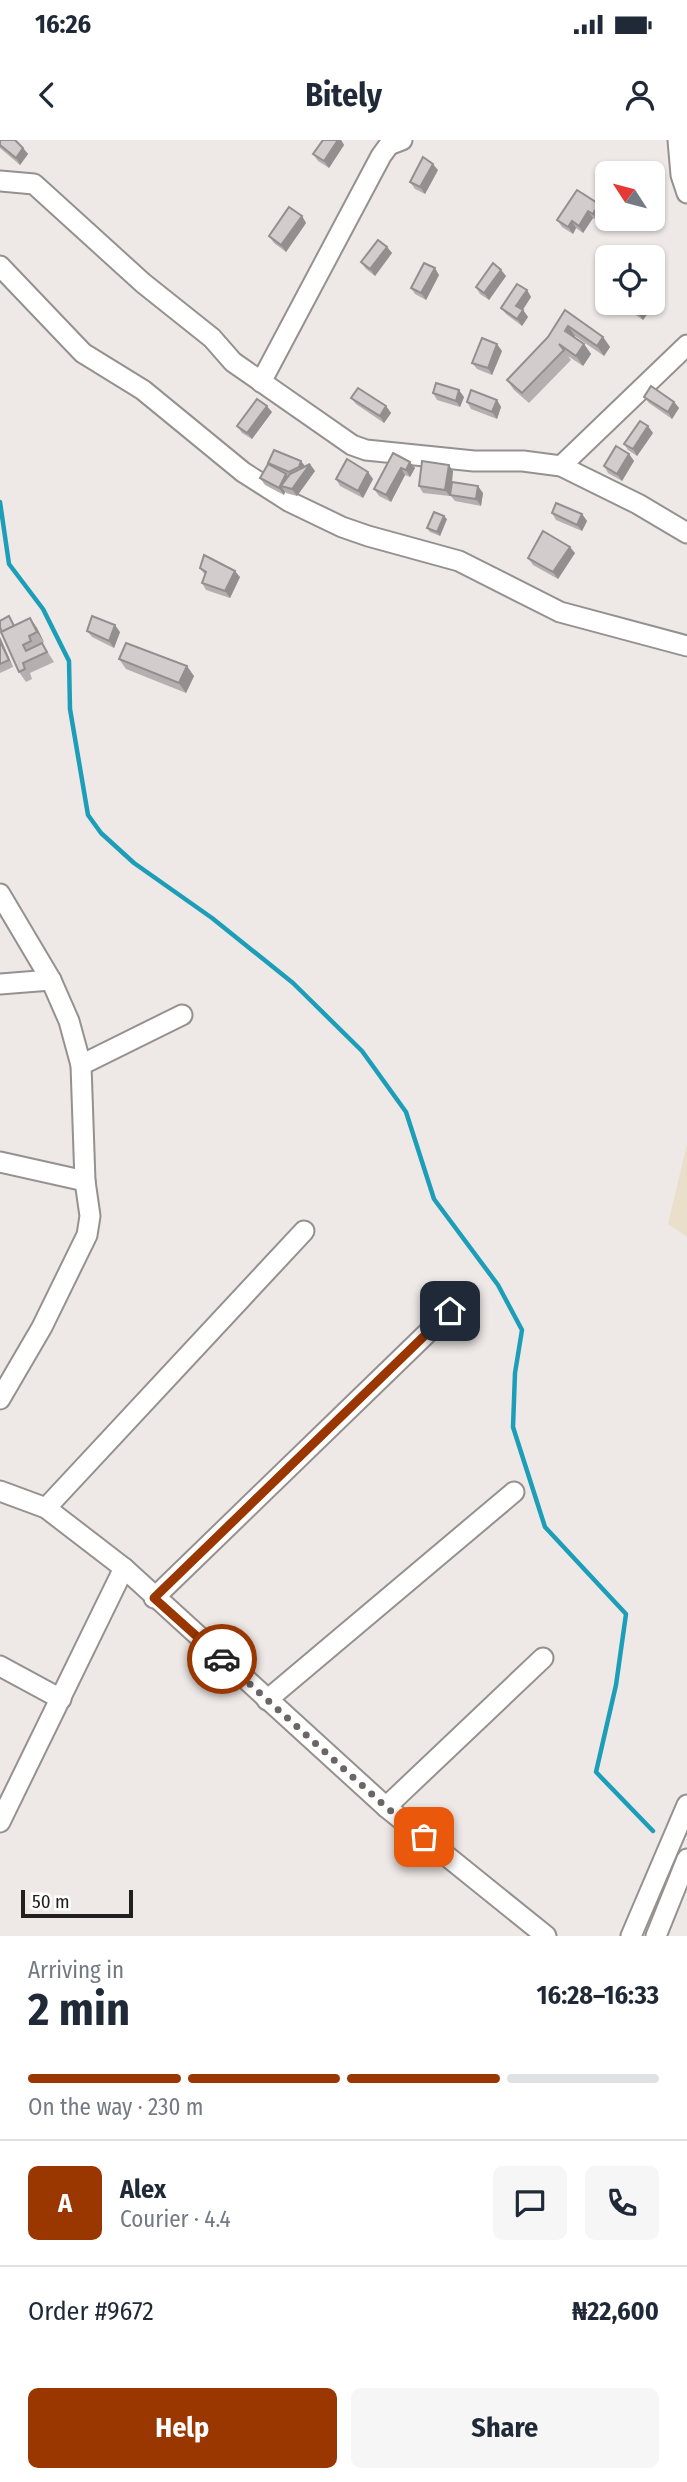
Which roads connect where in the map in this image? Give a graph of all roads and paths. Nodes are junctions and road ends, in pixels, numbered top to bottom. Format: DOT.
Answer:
graph roads {
  1 [pos="401,140"];
  2 [pos="676,143"];
  3 [pos="0,181"];
  4 [pos="687,193"];
  5 [pos="0,266"];
  6 [pos="687,345"];
  7 [pos="261,382"];
  8 [pos="561,466"];
  9 [pos="687,533"];
  10 [pos="687,646"];
  11 [pos="0,894"];
  12 [pos="51,981"];
  13 [pos="0,984"];
  14 [pos="182,1015"];
  15 [pos="81,1065"];
  16 [pos="0,1162"];
  17 [pos="85,1181"];
  18 [pos="304,1231"];
  19 [pos="450,1311"];
  20 [pos="0,1399"];
  21 [pos="0,1491"];
  22 [pos="514,1492"];
  23 [pos="46,1508"];
  24 [pos="124,1568"];
  25 [pos="154,1598"];
  26 [pos="543,1658"];
  27 [pos="0,1666"];
  28 [pos="61,1699"];
  29 [pos="267,1700"];
  30 [pos="687,1805"];
  31 [pos="386,1807"];
  32 [pos="3,1813"];
  33 [pos="687,1859"];
  34 [pos="546,1936"];
  35 [pos="631,1936"];
  36 [pos="656,1936"];
  1 -- 7 [label="street"];
  2 -- 4 [label="street"];
  3 -- 7 [label="street"];
  5 -- 10 [label="street"];
  6 -- 8 [label="street"];
  7 -- 8 [label="street"];
  8 -- 9 [label="street"];
  11 -- 12 [label="street"];
  12 -- 13 [label="street"];
  12 -- 15 [label="street"];
  14 -- 15 [label="street"];
  15 -- 17 [label="street"];
  16 -- 17 [label="street"];
  17 -- 20 [label="street"];
  18 -- 23 [label="street"];
  19 -- 25 [label="street"];
  21 -- 23 [label="street"];
  22 -- 29 [label="street"];
  23 -- 24 [label="street"];
  24 -- 25 [label="street"];
  24 -- 28 [label="street"];
  25 -- 29 [label="street"];
  26 -- 31 [label="street"];
  27 -- 28 [label="street"];
  28 -- 32 [label="street"];
  29 -- 31 [label="street"];
  30 -- 35 [label="street"];
  31 -- 34 [label="street"];
  33 -- 36 [label="street"];
}
